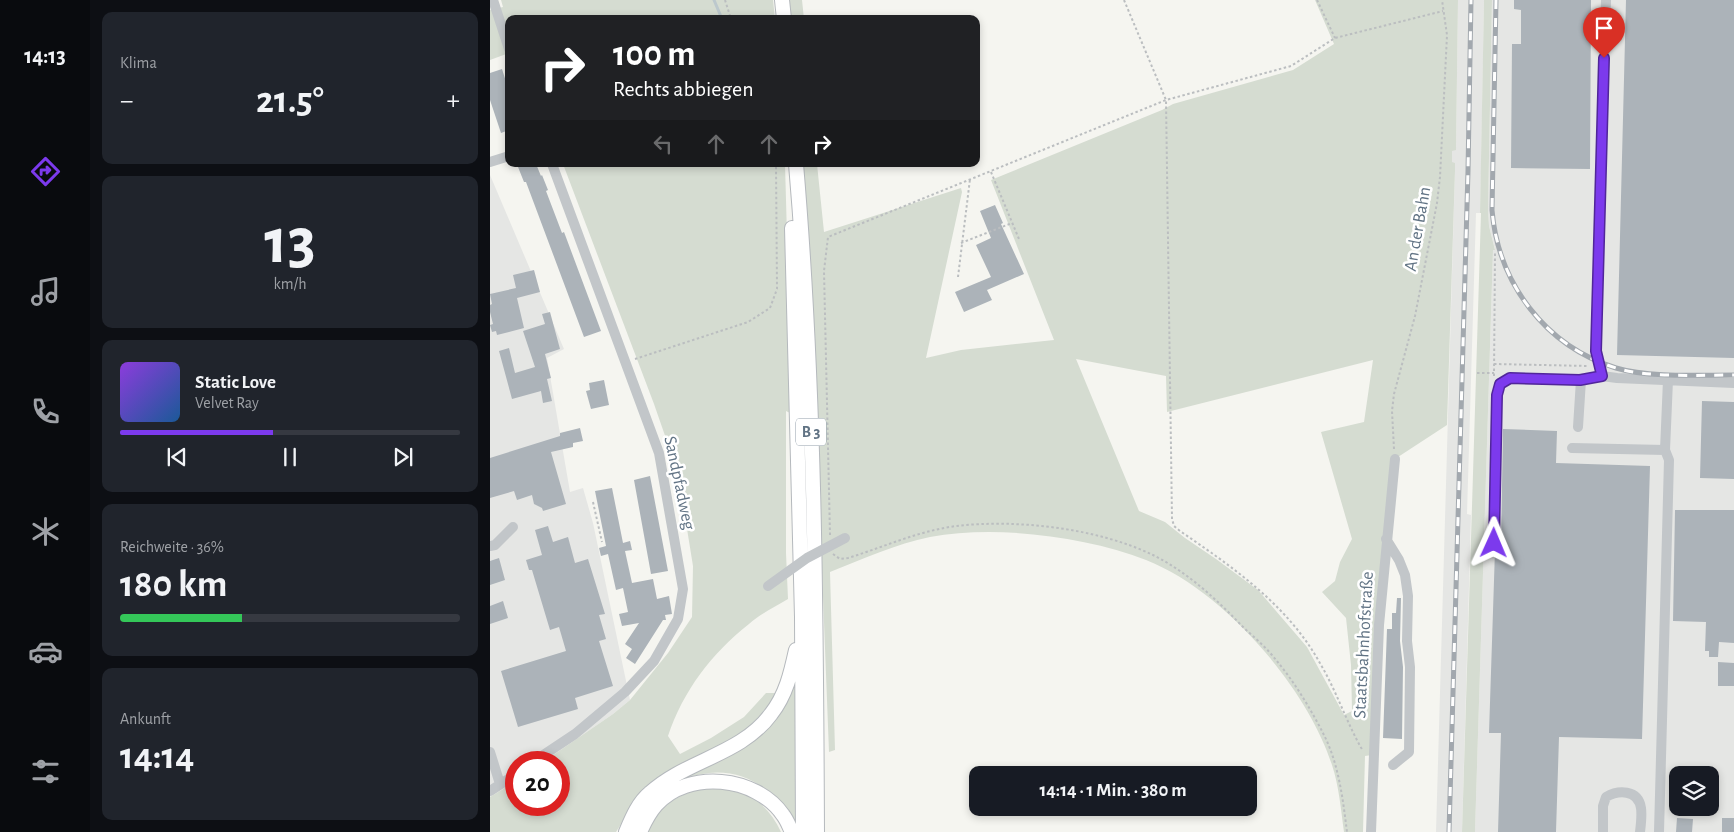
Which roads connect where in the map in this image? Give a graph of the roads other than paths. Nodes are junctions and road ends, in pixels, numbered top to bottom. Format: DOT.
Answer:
graph roads {
  1 [pos="493,0"];
  2 [pos="782,0"];
  3 [pos="1606,0"];
  4 [pos="783,15"];
  5 [pos="505,37"];
  6 [pos="505,157"];
  7 [pos="490,162"];
  8 [pos="553,167"];
  9 [pos="789,167"];
  10 [pos="796,167"];
  11 [pos="1601,371"];
  12 [pos="1580,380"];
  13 [pos="1668,380"];
  14 [pos="1734,383"];
  15 [pos="1578,428"];
  16 [pos="1572,448"];
  17 [pos="1665,450"];
  18 [pos="1394,459"];
  19 [pos="513,528"];
  20 [pos="845,538"];
  21 [pos="1386,538"];
  22 [pos="1494,543"];
  23 [pos="490,546"];
  24 [pos="768,586"];
  25 [pos="802,618"];
  26 [pos="550,751"];
  27 [pos="490,752"];
  28 [pos="1393,764"];
  29 [pos="505,781"];
  30 [pos="500,784"];
  31 [pos="490,791"];
  32 [pos="626,832"];
  33 [pos="640,832"];
  34 [pos="792,832"];
  35 [pos="802,832"];
  36 [pos="817,832"];
  37 [pos="1371,832"];
  38 [pos="1602,832"];
  39 [pos="1640,832"];
  40 [pos="1659,832"];
  1 -- 5 [label="street"];
  2 -- 4 [label="main road"];
  3 -- 11 [label="street"];
  6 -- 7 [label="street"];
  8 -- 26 [label="street, Sandpfadweg"];
  9 -- 25 [label="main road, B 3"];
  10 -- 36 [label="main road, B 3"];
  11 -- 12 [label="street"];
  11 -- 13 [label="street"];
  12 -- 15 [label="street"];
  12 -- 22 [label="street"];
  13 -- 14 [label="street"];
  13 -- 17 [label="street"];
  16 -- 17 [label="street"];
  17 -- 40 [label="street"];
  18 -- 21 [label="street, Staatsbahnhofstraße"];
  19 -- 23 [label="street"];
  20 -- 24 [label="street, bridge"];
  21 -- 28 [label="street"];
  21 -- 37 [label="street, Staatsbahnhofstraße"];
  25 -- 32 [label="main road"];
  25 -- 35 [label="main road, B 3"];
  27 -- 30 [label="street"];
  29 -- 30 [label="street"];
  30 -- 31 [label="street"];
  33 -- 34 [label="main road"];
  38 -- 39 [label="street"];
}
